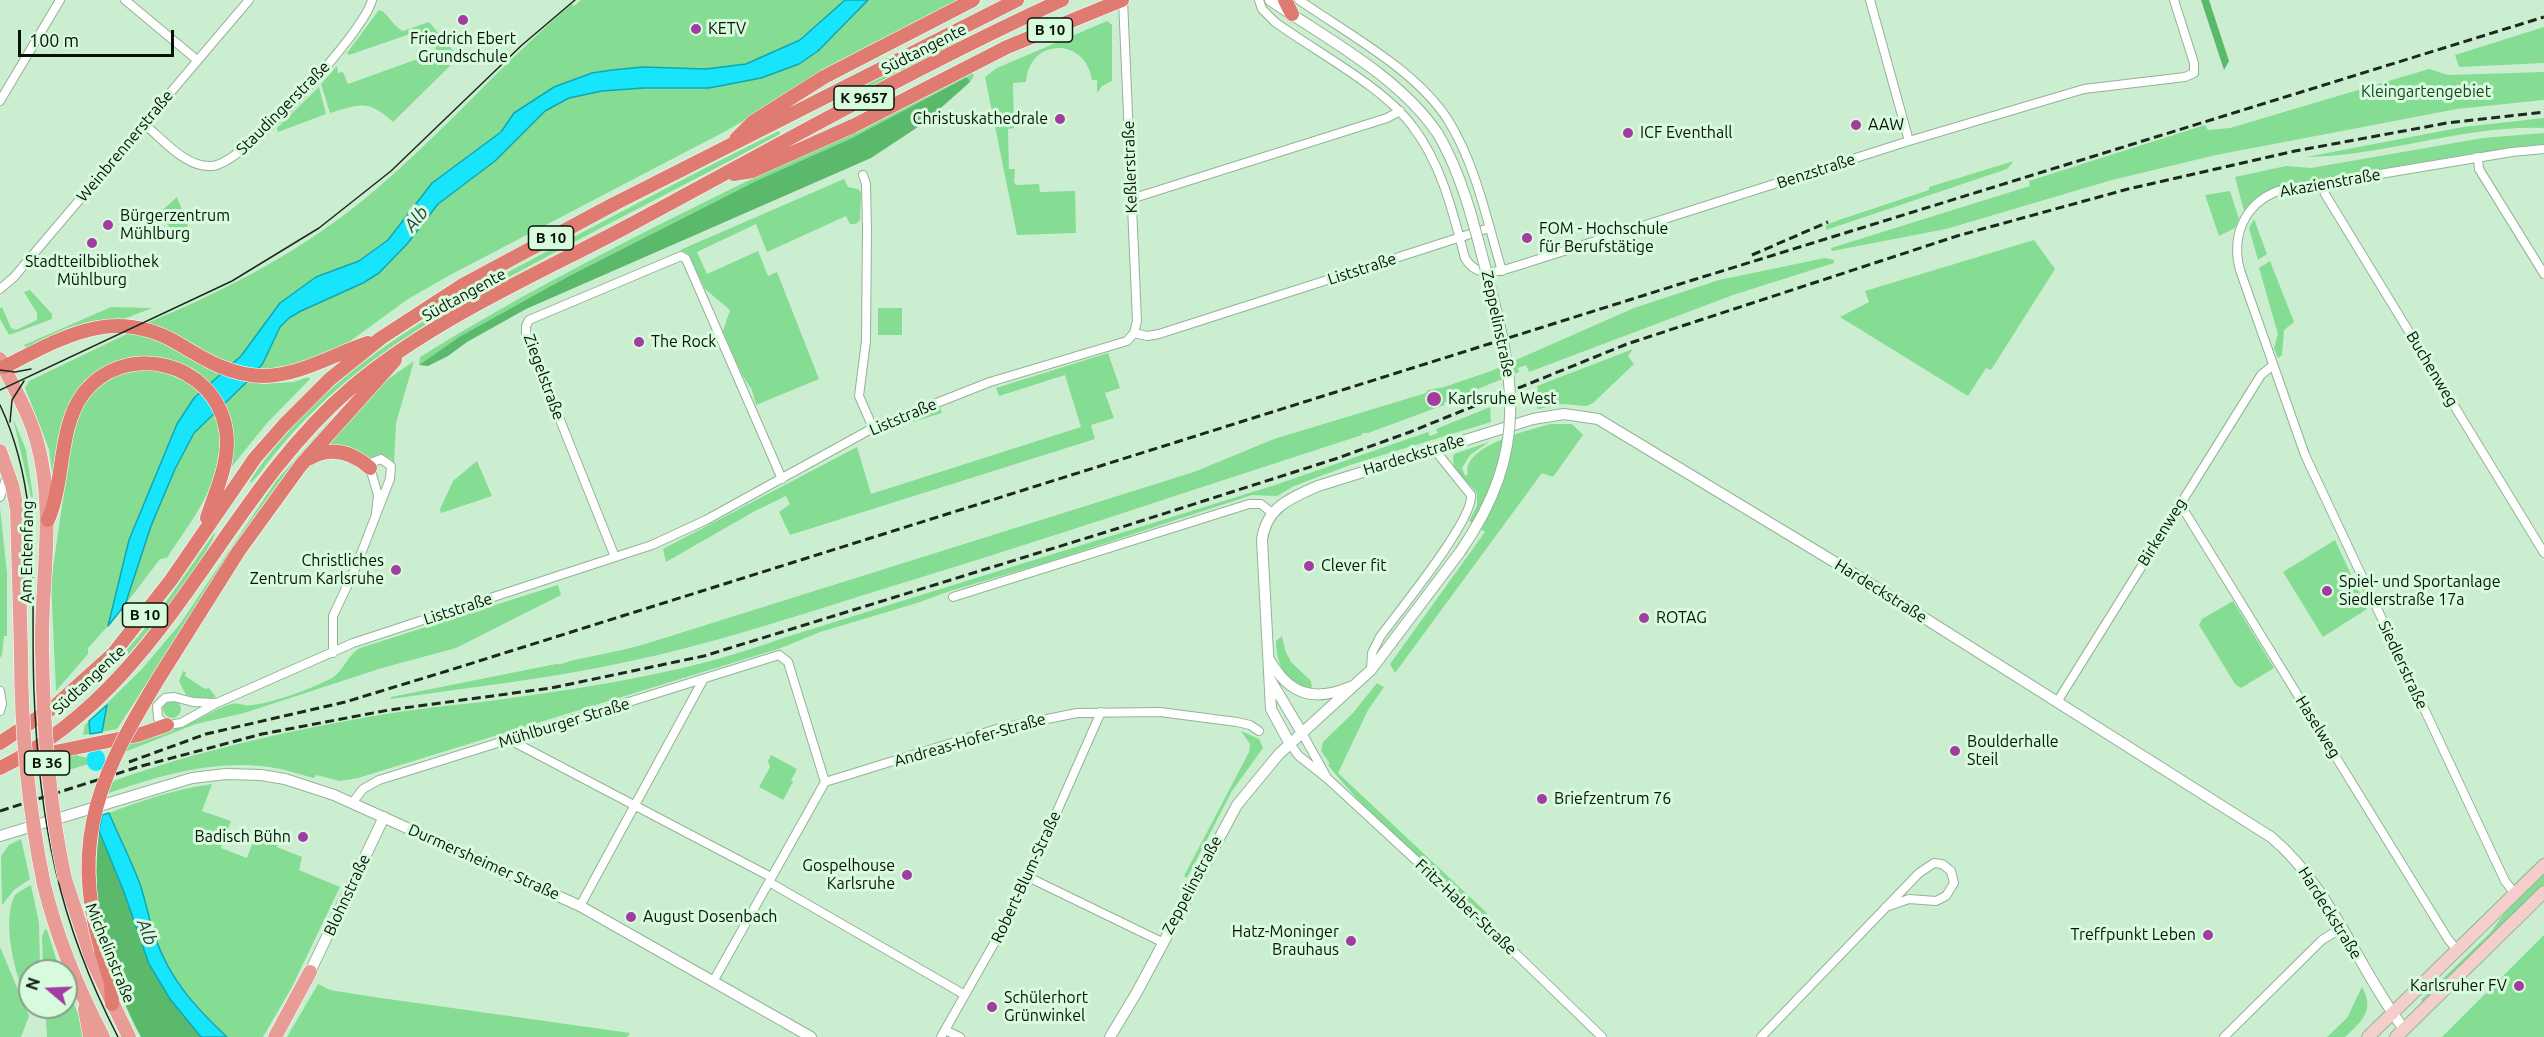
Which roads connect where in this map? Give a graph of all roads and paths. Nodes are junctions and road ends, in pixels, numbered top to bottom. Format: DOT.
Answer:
graph roads {
  1 [pos="60,0"];
  2 [pos="125,0"];
  3 [pos="249,0"];
  4 [pos="372,0"];
  5 [pos="973,0"];
  6 [pos="1017,0"];
  7 [pos="1062,0"];
  8 [pos="1123,0"];
  9 [pos="1259,0"];
  10 [pos="1270,0"];
  11 [pos="1280,0"];
  12 [pos="1285,0"];
  13 [pos="1299,0"];
  14 [pos="1870,0"];
  15 [pos="2174,0"];
  16 [pos="1292,14"];
  17 [pos="197,60"];
  18 [pos="0,102"];
  19 [pos="1400,111"];
  20 [pos="143,123"];
  21 [pos="1909,141"];
  22 [pos="727,148"];
  23 [pos="2544,149"];
  24 [pos="2478,158"];
  25 [pos="863,175"];
  26 [pos="723,176"];
  27 [pos="2322,183"];
  28 [pos="1131,199"];
  29 [pos="1489,228"];
  30 [pos="1460,238"];
  31 [pos="1502,271"];
  32 [pos="2544,274"];
  33 [pos="0,289"];
  34 [pos="1134,333"];
  35 [pos="381,338"];
  36 [pos="405,347"];
  37 [pos="1,365"];
  38 [pos="2272,366"];
  39 [pos="873,428"];
  40 [pos="1434,449"];
  41 [pos="3,460"];
  42 [pos="301,465"];
  43 [pos="370,468"];
  44 [pos="782,479"];
  45 [pos="0,496"];
  46 [pos="2177,507"];
  47 [pos="376,513"];
  48 [pos="1272,513"];
  49 [pos="48,520"];
  50 [pos="200,537"];
  51 [pos="2544,553"];
  52 [pos="615,557"];
  53 [pos="953,597"];
  54 [pos="333,653"];
  55 [pos="1269,659"];
  56 [pos="1371,670"];
  57 [pos="703,680"];
  58 [pos="1271,681"];
  59 [pos="1356,685"];
  60 [pos="0,691"];
  61 [pos="2057,702"];
  62 [pos="217,703"];
  63 [pos="0,711"];
  64 [pos="1101,712"];
  65 [pos="167,725"];
  66 [pos="1259,732"];
  67 [pos="1302,733"];
  68 [pos="510,740"];
  69 [pos="0,743"];
  70 [pos="1290,744"];
  71 [pos="6,764"];
  72 [pos="1328,779"];
  73 [pos="825,782"];
  74 [pos="352,803"];
  75 [pos="636,804"];
  76 [pos="384,817"];
  77 [pos="0,836"];
  78 [pos="2544,865"];
  79 [pos="1028,877"];
  80 [pos="65,879"];
  81 [pos="770,880"];
  82 [pos="2544,892"];
  83 [pos="2515,894"];
  84 [pos="580,906"];
  85 [pos="1886,907"];
  86 [pos="2341,928"];
  87 [pos="1162,942"];
  88 [pos="2457,950"];
  89 [pos="310,972"];
  90 [pos="714,980"];
  91 [pos="965,995"];
  92 [pos="85,1001"];
  93 [pos="112,1004"];
  94 [pos="2392,1013"];
  95 [pos="278,1032"];
  96 [pos="943,1034"];
  97 [pos="2403,1034"];
  98 [pos="90,1037"];
  99 [pos="104,1037"];
  100 [pos="129,1037"];
  101 [pos="811,1037"];
  102 [pos="960,1037"];
  103 [pos="1110,1037"];
  104 [pos="1602,1037"];
  105 [pos="1761,1037"];
  106 [pos="2223,1037"];
  107 [pos="2368,1037"];
  1 -- 18 [label="street"];
  2 -- 17 [label="street"];
  3 -- 17 [label="street, Weinbrennerstraße"];
  4 -- 20 [label="street, Staudingerstraße"];
  5 -- 22 [label="highway, B 10"];
  6 -- 22 [label="highway, Südtangente / K 9657"];
  7 -- 26 [label="highway, Südtangente / K 9657"];
  8 -- 26 [label="highway, B 10"];
  8 -- 28 [label="street, Keßlerstraße"];
  9 -- 19 [label="street"];
  10 -- 16 [label="street, Zeppelinstraße"];
  11 -- 16 [label="street, Zeppelinstraße"];
  12 -- 16 [label="highway"];
  13 -- 29 [label="street, Zeppelinstraße"];
  14 -- 21 [label="street"];
  15 -- 21 [label="street, Benzstraße"];
  16 -- 56 [label="street, Zeppelinstraße, bridge"];
  17 -- 20 [label="street, Weinbrennerstraße"];
  19 -- 28 [label="street"];
  19 -- 30 [label="street"];
  20 -- 33 [label="street, Weinbrennerstraße"];
  21 -- 31 [label="street, Benzstraße"];
  22 -- 35 [label="highway, Südtangente / B 10"];
  23 -- 24 [label="street, Akazienstraße"];
  24 -- 27 [label="street, Akazienstraße"];
  24 -- 32 [label="street"];
  25 -- 39 [label="street"];
  26 -- 36 [label="highway, Südtangente / B 10"];
  27 -- 38 [label="street, Akazienstraße"];
  27 -- 51 [label="street, Buchenweg"];
  28 -- 34 [label="street, Keßlerstraße"];
  29 -- 30 [label="street, Liststraße"];
  29 -- 31 [label="street, Zeppelinstraße"];
  30 -- 31 [label="street, Benzstraße"];
  30 -- 34 [label="street, Liststraße"];
  34 -- 39 [label="street, Liststraße"];
  35 -- 37 [label="highway"];
  35 -- 50 [label="highway, Südtangente / B 10"];
  36 -- 42 [label="highway"];
  36 -- 71 [label="highway, Südtangente / B 10"];
  37 -- 49 [label="main road, Am Entenfang"];
  38 -- 46 [label="street, Birkenweg"];
  38 -- 83 [label="street, Siedlerstraße"];
  39 -- 44 [label="street, Liststraße"];
  40 -- 48 [label="street, Hardeckstraße"];
  40 -- 56 [label="street"];
  40 -- 61 [label="street, Hardeckstraße"];
  41 -- 45 [label="street, Am Entenfang"];
  41 -- 92 [label="main road, Am Entenfang / B 36, bridge"];
  42 -- 43 [label="highway"];
  42 -- 93 [label="highway, bridge"];
  43 -- 47 [label="street"];
  43 -- 47 [label="street"];
  44 -- 52 [label="street, Liststraße"];
  44 -- 52 [label="street, Ziegelstraße"];
  46 -- 61 [label="street, Birkenweg"];
  46 -- 88 [label="street, Haselweg"];
  47 -- 54 [label="street"];
  48 -- 53 [label="street"];
  48 -- 55 [label="street"];
  49 -- 50 [label="highway, B 10"];
  49 -- 80 [label="main road, Am Entenfang / B 36, bridge"];
  50 -- 69 [label="highway, Südtangente / B 10"];
  52 -- 54 [label="street, Liststraße"];
  54 -- 62 [label="street, Liststraße"];
  55 -- 58 [label="street"];
  55 -- 59 [label="street"];
  56 -- 59 [label="street, Zeppelinstraße"];
  57 -- 68 [label="street, Mühlburger Straße"];
  57 -- 73 [label="street, Mühlburger Straße"];
  57 -- 75 [label="street"];
  58 -- 67 [label="street"];
  58 -- 70 [label="street"];
  59 -- 67 [label="street, Zeppelinstraße"];
  60 -- 63 [label="street"];
  61 -- 86 [label="street, Hardeckstraße"];
  62 -- 65 [label="street, Liststraße"];
  62 -- 65 [label="street, Liststraße"];
  64 -- 66 [label="street, Andreas-Hofer-Straße"];
  64 -- 73 [label="street, Andreas-Hofer-Straße"];
  64 -- 79 [label="street, Robert-Blum-Straße"];
  65 -- 71 [label="highway"];
  67 -- 70 [label="street, Zeppelinstraße"];
  67 -- 72 [label="street, Fritz-Haber-Straße"];
  68 -- 74 [label="street, Mühlburger Straße"];
  68 -- 75 [label="street"];
  70 -- 72 [label="street, Fritz-Haber-Straße"];
  70 -- 87 [label="street, Zeppelinstraße"];
  72 -- 104 [label="street, Fritz-Haber-Straße"];
  73 -- 81 [label="street"];
  74 -- 76 [label="street, Durmersheimer Straße"];
  74 -- 77 [label="street, Durmersheimer Straße"];
  75 -- 81 [label="street"];
  75 -- 84 [label="street"];
  76 -- 84 [label="street, Durmersheimer Straße"];
  76 -- 89 [label="street, Blohnstraße"];
  78 -- 83 [label="main road"];
  79 -- 87 [label="street"];
  79 -- 91 [label="street, Robert-Blum-Straße"];
  80 -- 93 [label="main road, Michelinstraße / B 36"];
  81 -- 90 [label="street"];
  81 -- 91 [label="street"];
  82 -- 97 [label="main road"];
  83 -- 88 [label="main road"];
  84 -- 90 [label="street, Durmersheimer Straße"];
  85 -- 85 [label="street"];
  85 -- 105 [label="street"];
  86 -- 94 [label="street, Hardeckstraße"];
  86 -- 106 [label="street"];
  87 -- 103 [label="street, Zeppelinstraße"];
  88 -- 94 [label="main road"];
  89 -- 95 [label="main road"];
  90 -- 101 [label="street, Durmersheimer Straße"];
  91 -- 96 [label="street, Robert-Blum-Straße"];
  92 -- 98 [label="main road"];
  92 -- 99 [label="main road, B 36"];
  93 -- 100 [label="main road, Michelinstraße / B 36"];
  94 -- 97 [label="street, Hardeckstraße"];
  94 -- 107 [label="main road"];
  96 -- 102 [label="street"];
}
